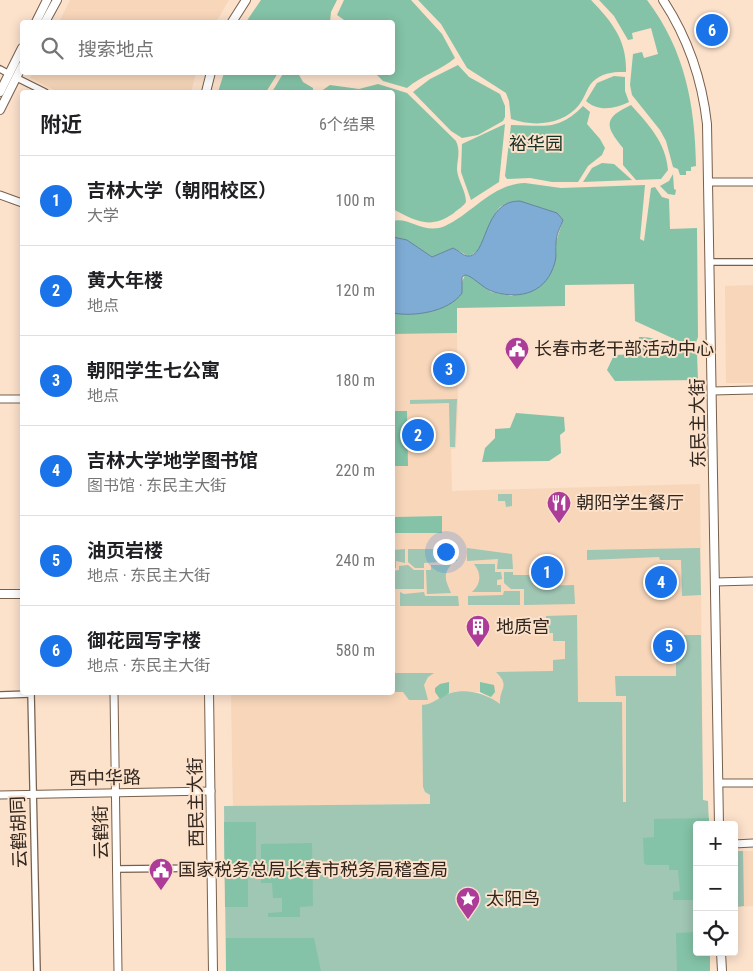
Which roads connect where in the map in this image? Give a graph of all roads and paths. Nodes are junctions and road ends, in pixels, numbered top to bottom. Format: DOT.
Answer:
graph roads {
  1 [pos="48,0"];
  2 [pos="57,0"];
  3 [pos="246,0"];
  4 [pos="663,0"];
  5 [pos="37,20"];
  6 [pos="46,20"];
  7 [pos="233,20"];
  8 [pos="20,54"];
  9 [pos="20,68"];
  10 [pos="0,69"];
  11 [pos="210,75"];
  12 [pos="13,76"];
  13 [pos="41,90"];
  14 [pos="206,90"];
  15 [pos="0,92"];
  16 [pos="0,110"];
  17 [pos="709,182"];
  18 [pos="753,182"];
  19 [pos="0,195"];
  20 [pos="20,202"];
  21 [pos="710,262"];
  22 [pos="753,262"];
  23 [pos="753,390"];
  24 [pos="712,391"];
  25 [pos="0,399"];
  26 [pos="20,399"];
  27 [pos="715,582"];
  28 [pos="753,582"];
  29 [pos="0,594"];
  30 [pos="20,594"];
  31 [pos="20,694"];
  32 [pos="0,695"];
  33 [pos="31,695"];
  34 [pos="114,695"];
  35 [pos="209,695"];
  36 [pos="719,783"];
  37 [pos="753,783"];
  38 [pos="210,791"];
  39 [pos="115,793"];
  40 [pos="34,794"];
  41 [pos="0,795"];
  42 [pos="719,821"];
  43 [pos="753,843"];
  44 [pos="738,844"];
  45 [pos="212,868"];
  46 [pos="116,869"];
  47 [pos="721,956"];
  48 [pos="37,971"];
  49 [pos="118,971"];
  50 [pos="213,971"];
  51 [pos="722,971"];
  1 -- 5 [label="main road"];
  2 -- 6 [label="main road"];
  3 -- 7 [label="main road"];
  4 -- 17 [label="main road, 东民主大街"];
  8 -- 12 [label="main road"];
  9 -- 12 [label="main road"];
  10 -- 12 [label="street"];
  11 -- 14 [label="main road"];
  12 -- 13 [label="street"];
  12 -- 15 [label="main road"];
  12 -- 16 [label="main road"];
  17 -- 18 [label="street"];
  17 -- 21 [label="main road, 东民主大街"];
  19 -- 20 [label="street"];
  21 -- 22 [label="street"];
  21 -- 24 [label="main road, 东民主大街"];
  23 -- 24 [label="street"];
  24 -- 27 [label="main road, 东民主大街"];
  25 -- 26 [label="street"];
  27 -- 28 [label="street"];
  27 -- 36 [label="main road, 东民主大街"];
  29 -- 30 [label="main road"];
  31 -- 32 [label="street"];
  33 -- 40 [label="street, 云鹤胡同"];
  34 -- 39 [label="street, 云鹤街"];
  35 -- 38 [label="main road, 西民主大街"];
  36 -- 37 [label="street"];
  36 -- 42 [label="main road, 东民主大街"];
  38 -- 39 [label="street, 西中华路"];
  38 -- 45 [label="main road, 西民主大街"];
  39 -- 40 [label="street, 西中华路"];
  39 -- 46 [label="street, 云鹤街"];
  40 -- 41 [label="street, 西中华路"];
  40 -- 48 [label="street, 云鹤胡同"];
  43 -- 44 [label="street"];
  45 -- 46 [label="street"];
  45 -- 50 [label="main road, 西民主大街"];
  46 -- 49 [label="street, 云鹤街"];
  47 -- 51 [label="main road"];
}
